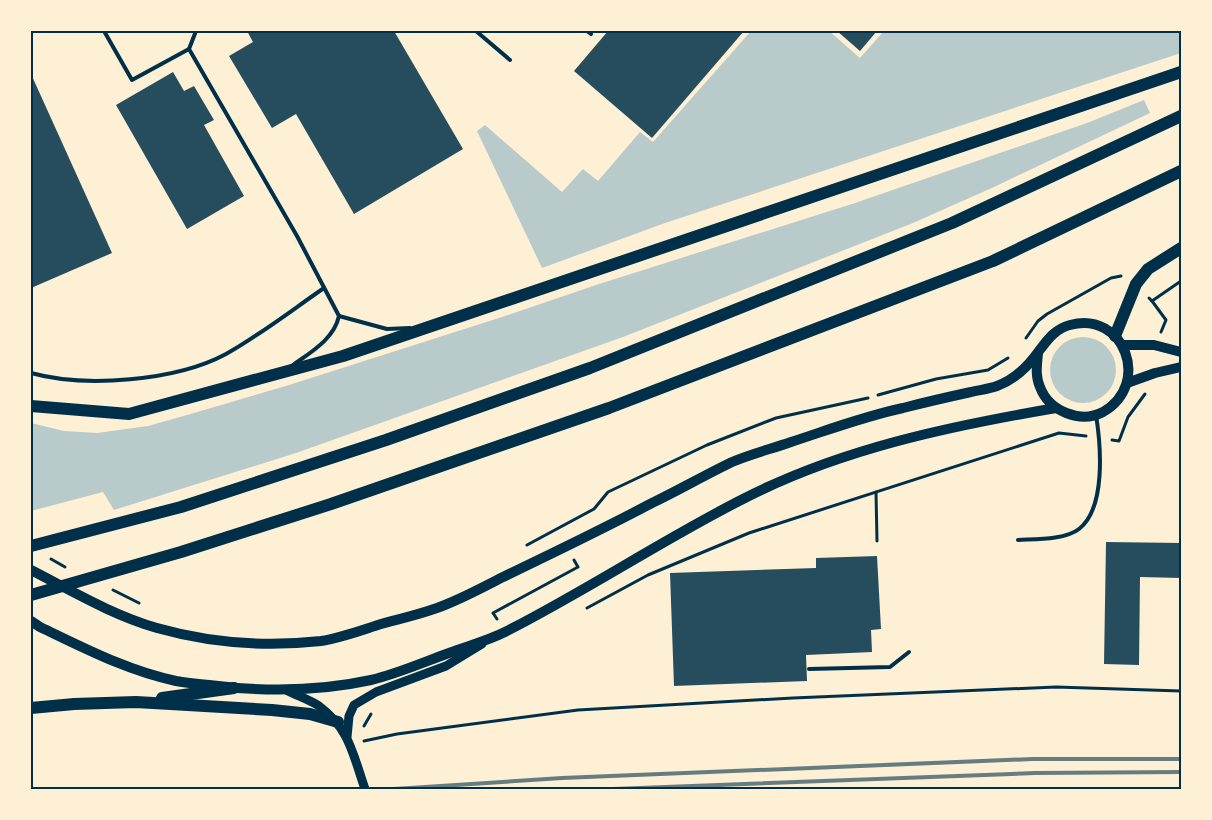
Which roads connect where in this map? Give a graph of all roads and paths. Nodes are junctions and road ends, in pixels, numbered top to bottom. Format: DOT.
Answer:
graph roads {
  1 [pos="104,31"];
  2 [pos="196,31"];
  3 [pos="476,31"];
  4 [pos="189,49"];
  5 [pos="510,60"];
  6 [pos="1181,72"];
  7 [pos="1181,116"];
  8 [pos="1181,171"];
  9 [pos="1181,248"];
  10 [pos="324,288"];
  11 [pos="339,316"];
  12 [pos="433,326"];
  13 [pos="1119,341"];
  14 [pos="1181,352"];
  15 [pos="1038,353"];
  16 [pos="1181,367"];
  17 [pos="31,373"];
  18 [pos="282,373"];
  19 [pos="1127,383"];
  20 [pos="31,406"];
  21 [pos="1056,408"];
  22 [pos="1096,415"];
  23 [pos="1100,438"];
  24 [pos="876,492"];
  25 [pos="559,528"];
  26 [pos="1018,540"];
  27 [pos="877,541"];
  28 [pos="31,546"];
  29 [pos="568,547"];
  30 [pos="31,570"];
  31 [pos="112,590"];
  32 [pos="31,595"];
  33 [pos="143,605"];
  34 [pos="581,612"];
  35 [pos="31,621"];
  36 [pos="500,634"];
  37 [pos="909,652"];
  38 [pos="809,670"];
  39 [pos="234,688"];
  40 [pos="288,691"];
  41 [pos="1181,691"];
  42 [pos="136,702"];
  43 [pos="31,708"];
  44 [pos="377,710"];
  45 [pos="338,722"];
  46 [pos="347,737"];
  47 [pos="365,789"];
  1 -- 4 [label="lane"];
  2 -- 4 [label="lane"];
  3 -- 5 [label="lane"];
  4 -- 10 [label="lane"];
  6 -- 12 [label="main road"];
  7 -- 28 [label="main road"];
  8 -- 32 [label="main road"];
  9 -- 13 [label="main road"];
  10 -- 11 [label="lane"];
  10 -- 17 [label="lane"];
  11 -- 12 [label="lane"];
  11 -- 18 [label="lane"];
  12 -- 18 [label="main road"];
  13 -- 14 [label="main road"];
  13 -- 15 [label="main road"];
  13 -- 19 [label="main road"];
  15 -- 21 [label="main road"];
  15 -- 29 [label="main road"];
  16 -- 19 [label="main road"];
  18 -- 20 [label="main road"];
  19 -- 22 [label="main road"];
  21 -- 22 [label="main road"];
  21 -- 36 [label="main road"];
  22 -- 23 [label="lane"];
  23 -- 24 [label="path"];
  23 -- 26 [label="lane"];
  24 -- 27 [label="path"];
  24 -- 34 [label="path"];
  25 -- 29 [label="path"];
  29 -- 30 [label="main road"];
  29 -- 36 [label="path"];
  31 -- 33 [label="path"];
  35 -- 39 [label="main road"];
  36 -- 40 [label="main road"];
  36 -- 46 [label="street"];
  37 -- 38 [label="lane"];
  39 -- 40 [label="main road"];
  39 -- 42 [label="main road"];
  40 -- 45 [label="street"];
  41 -- 44 [label="path"];
  42 -- 43 [label="main road"];
  42 -- 45 [label="main road"];
  45 -- 46 [label="street"];
  46 -- 47 [label="street"];
}
